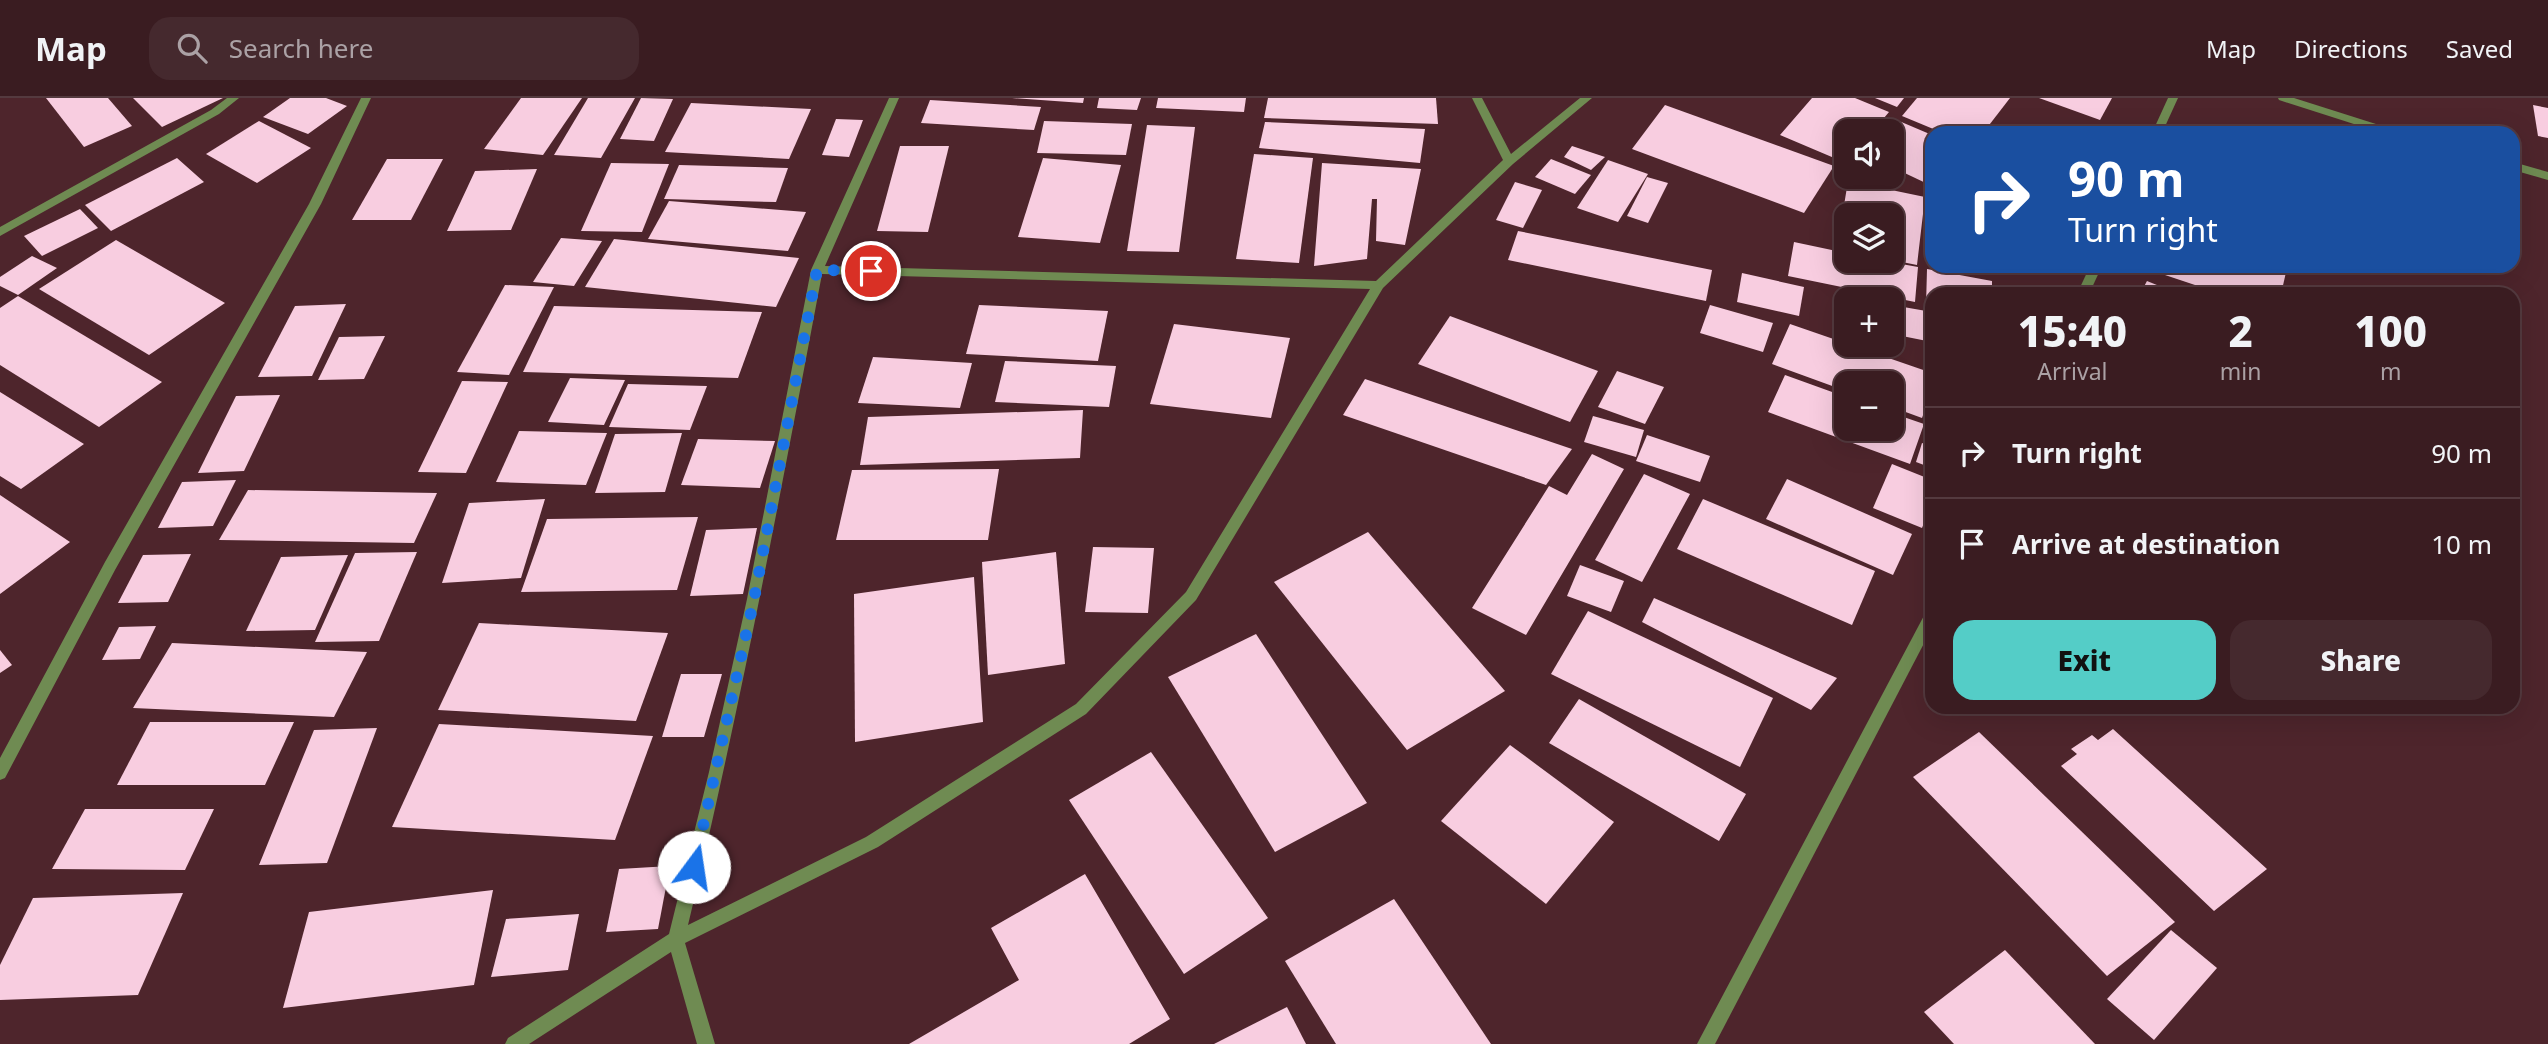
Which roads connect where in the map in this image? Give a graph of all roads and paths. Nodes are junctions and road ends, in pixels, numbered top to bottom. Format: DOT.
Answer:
graph roads {
  1 [pos="234,98"];
  2 [pos="366,98"];
  3 [pos="894,98"];
  4 [pos="1477,98"];
  5 [pos="1587,98"];
  6 [pos="2173,98"];
  7 [pos="2283,98"];
  8 [pos="2160,126"];
  9 [pos="2372,126"];
  10 [pos="1509,161"];
  11 [pos="2520,168"];
  12 [pos="2548,176"];
  13 [pos="0,232"];
  14 [pos="817,270"];
  15 [pos="1379,285"];
  16 [pos="1925,627"];
  17 [pos="0,773"];
  18 [pos="676,939"];
  19 [pos="514,1044"];
  20 [pos="706,1044"];
  21 [pos="1706,1044"];
  1 -- 13 [label="street"];
  2 -- 17 [label="street"];
  3 -- 14 [label="street"];
  4 -- 10 [label="street"];
  5 -- 10 [label="street"];
  6 -- 8 [label="street"];
  7 -- 9 [label="street"];
  10 -- 15 [label="street"];
  11 -- 12 [label="street"];
  14 -- 15 [label="street"];
  14 -- 18 [label="street"];
  15 -- 18 [label="street"];
  16 -- 21 [label="street"];
  18 -- 19 [label="street"];
  18 -- 20 [label="street"];
}
